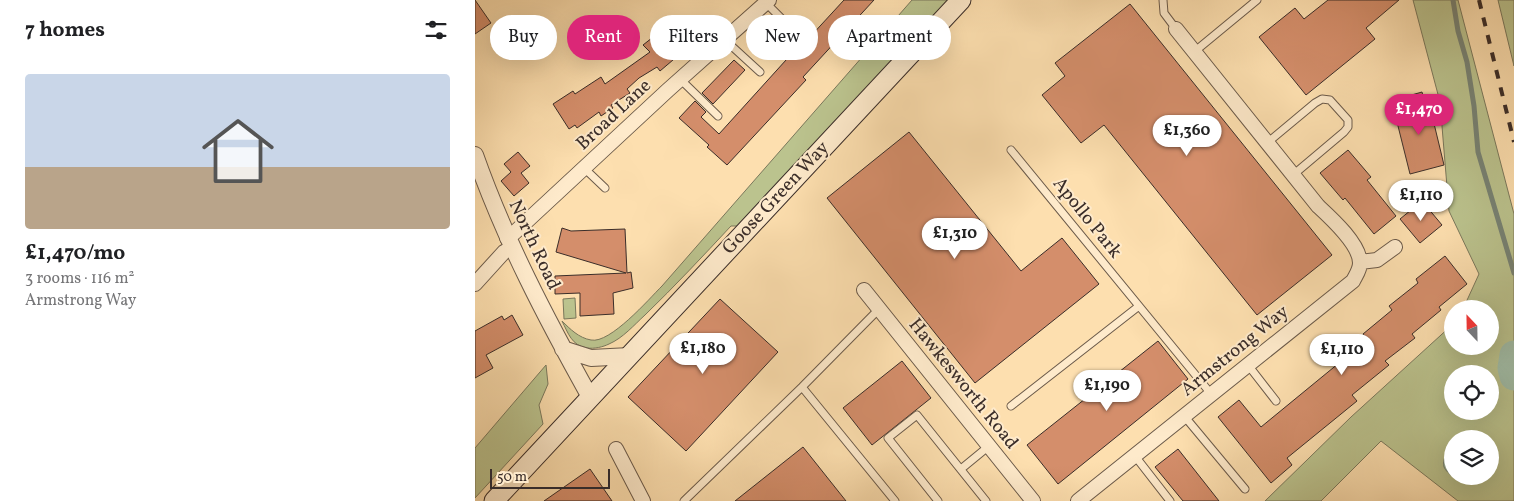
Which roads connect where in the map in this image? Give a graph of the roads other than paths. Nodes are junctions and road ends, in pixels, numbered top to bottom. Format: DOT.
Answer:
graph roads {
  1 [pos="961,0"];
  2 [pos="1163,0"];
  3 [pos="1257,0"];
  4 [pos="767,2"];
  5 [pos="779,15"];
  6 [pos="1176,29"];
  7 [pos="736,30"];
  8 [pos="736,50"];
  9 [pos="1194,52"];
  10 [pos="702,60"];
  11 [pos="760,72"];
  12 [pos="680,79"];
  13 [pos="718,116"];
  14 [pos="1267,143"];
  15 [pos="1011,150"];
  16 [pos="475,155"];
  17 [pos="584,168"];
  18 [pos="1293,175"];
  19 [pos="605,188"];
  20 [pos="509,243"];
  21 [pos="1395,247"];
  22 [pos="1360,262"];
  23 [pos="475,284"];
  24 [pos="865,290"];
  25 [pos="1139,306"];
  26 [pos="879,309"];
  27 [pos="563,349"];
  28 [pos="630,356"];
  29 [pos="1248,365"];
  30 [pos="802,387"];
  31 [pos="1212,395"];
  32 [pos="590,396"];
  33 [pos="1276,400"];
  34 [pos="1011,406"];
  35 [pos="1185,416"];
  36 [pos="989,446"];
  37 [pos="616,449"];
  38 [pos="1135,456"];
  39 [pos="961,469"];
  40 [pos="1245,489"];
  41 [pos="494,501"];
  42 [pos="643,501"];
  43 [pos="684,501"];
  44 [pos="895,501"];
  45 [pos="938,501"];
  46 [pos="986,501"];
  47 [pos="1033,501"];
  48 [pos="1078,501"];
  49 [pos="1170,501"];
  1 -- 28 [label="main road, Goose Green Way"];
  2 -- 6 [label="lane"];
  3 -- 9 [label="lane"];
  4 -- 5 [label="lane"];
  4 -- 7 [label="street, Broad Lane"];
  6 -- 9 [label="street"];
  8 -- 11 [label="lane"];
  9 -- 14 [label="street"];
  10 -- 12 [label="street, Broad Lane"];
  12 -- 13 [label="lane"];
  12 -- 17 [label="street, Broad Lane"];
  14 -- 18 [label="street"];
  14 -- 18 [label="lane"];
  15 -- 25 [label="lane, Apollo Park"];
  16 -- 20 [label="street, North Road"];
  17 -- 19 [label="lane"];
  17 -- 20 [label="street, Broad Lane"];
  18 -- 22 [label="street"];
  20 -- 23 [label="street, Broad Lane"];
  20 -- 27 [label="street, North Road"];
  21 -- 22 [label="street"];
  22 -- 29 [label="street, Armstrong Way"];
  24 -- 26 [label="street, Hawkesworth Road"];
  25 -- 31 [label="lane, Apollo Park"];
  25 -- 34 [label="lane"];
  26 -- 30 [label="lane"];
  26 -- 36 [label="street, Hawkesworth Road"];
  27 -- 28 [label="street"];
  27 -- 32 [label="street, North Road"];
  28 -- 32 [label="main road, Goose Green Way"];
  29 -- 31 [label="street, Armstrong Way"];
  29 -- 33 [label="lane"];
  30 -- 43 [label="lane"];
  30 -- 44 [label="lane"];
  31 -- 35 [label="street, Armstrong Way"];
  32 -- 41 [label="main road, Goose Green Way"];
  35 -- 38 [label="street, Armstrong Way"];
  35 -- 40 [label="lane"];
  36 -- 39 [label="lane"];
  36 -- 47 [label="street, Hawkesworth Road"];
  37 -- 42 [label="street"];
  38 -- 48 [label="street, Armstrong Way"];
  38 -- 49 [label="lane"];
  39 -- 45 [label="lane"];
  39 -- 46 [label="lane"];
}
